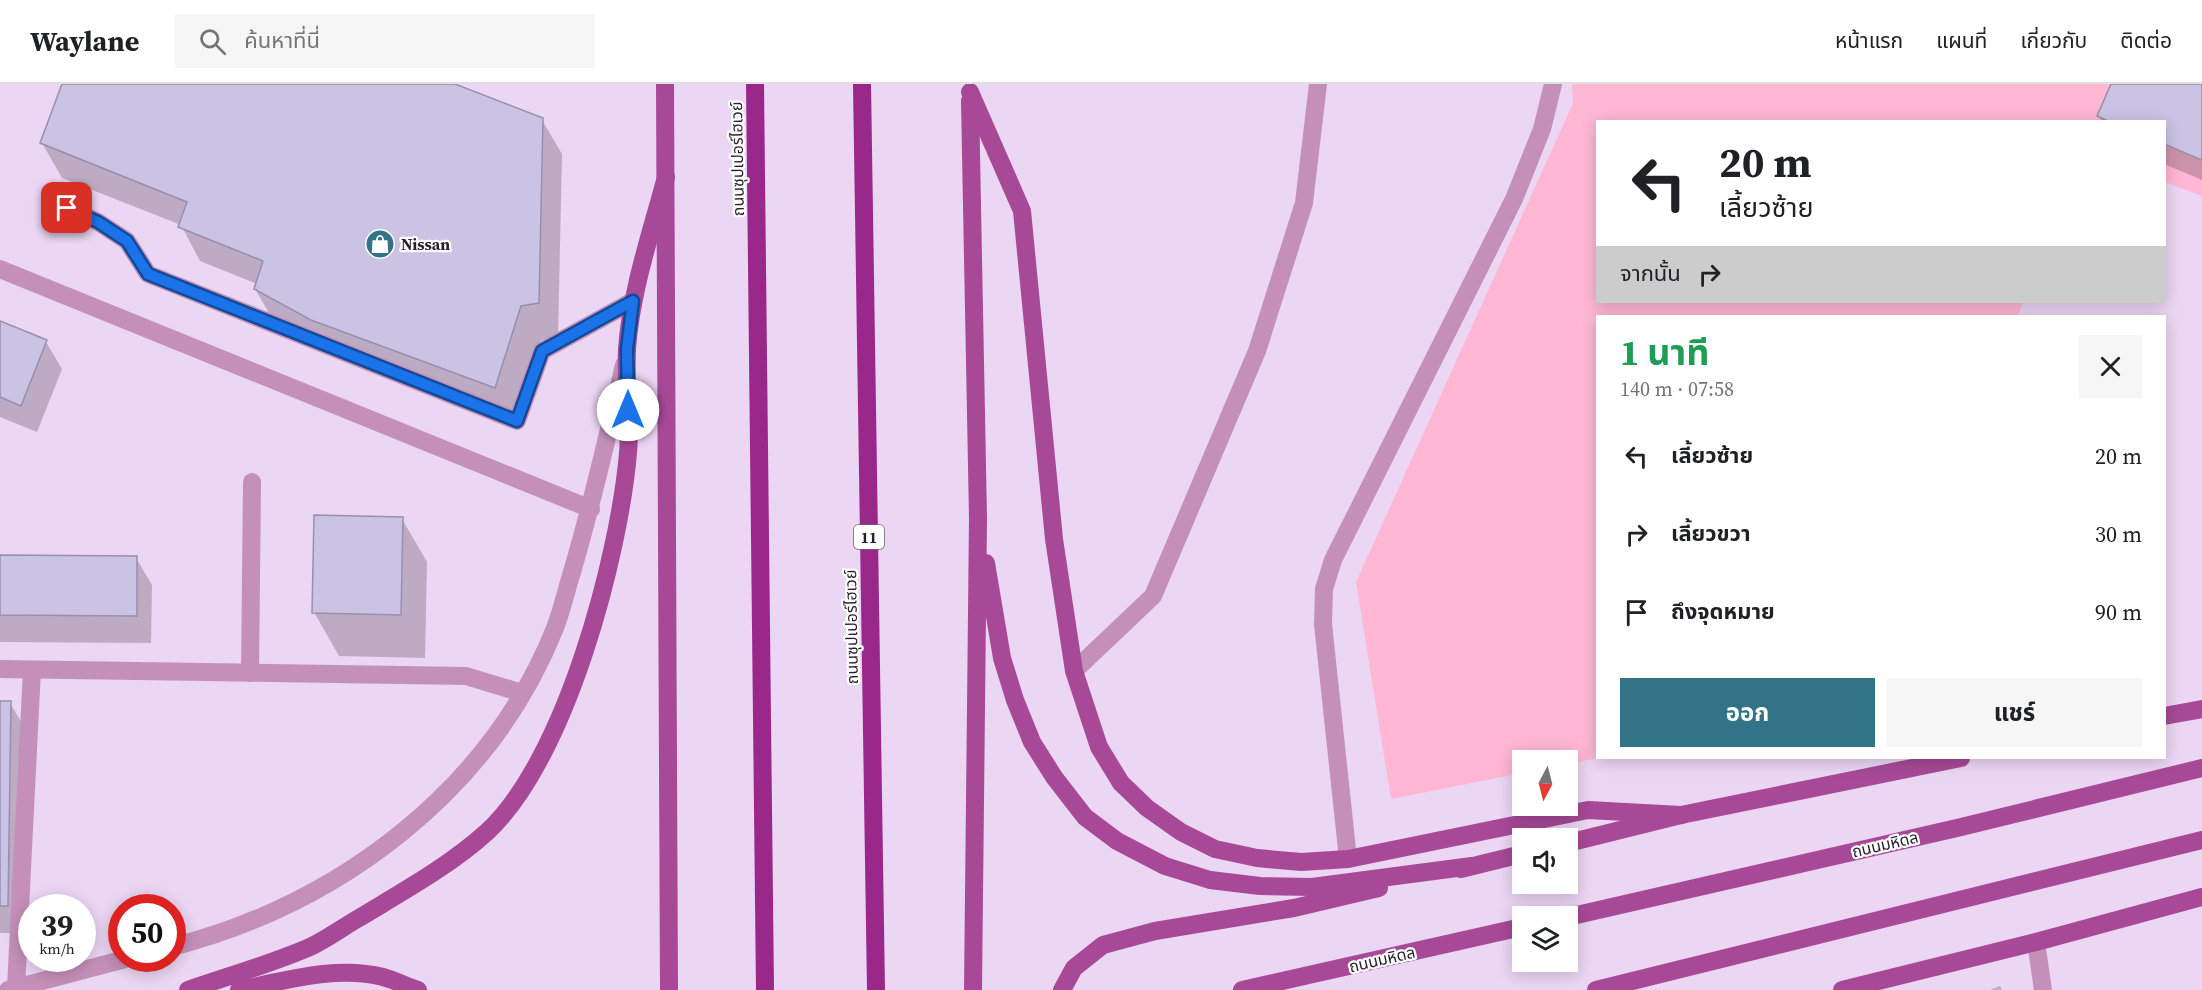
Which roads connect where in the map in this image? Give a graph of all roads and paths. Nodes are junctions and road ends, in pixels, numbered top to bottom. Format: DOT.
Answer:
graph roads {
  1 [pos="665,84"];
  2 [pos="755,84"];
  3 [pos="862,84"];
  4 [pos="1318,84"];
  5 [pos="1554,84"];
  6 [pos="970,88"];
  7 [pos="666,177"];
  8 [pos="51,201"];
  9 [pos="0,269"];
  10 [pos="633,301"];
  11 [pos="627,349"];
  12 [pos="252,482"];
  13 [pos="591,508"];
  14 [pos="978,518"];
  15 [pos="0,669"];
  16 [pos="32,670"];
  17 [pos="1074,671"];
  18 [pos="250,673"];
  19 [pos="522,693"];
  20 [pos="2202,709"];
  21 [pos="2166,716"];
  22 [pos="1956,759"];
  23 [pos="2202,768"];
  24 [pos="1681,815"];
  25 [pos="2202,840"];
  26 [pos="1578,841"];
  27 [pos="1512,856"];
  28 [pos="1348,859"];
  29 [pos="1472,866"];
  30 [pos="2202,897"];
  31 [pos="1578,914"];
  32 [pos="1512,929"];
  33 [pos="2036,942"];
  34 [pos="186,943"];
  35 [pos="108,964"];
  36 [pos="12,989"];
  37 [pos="188,990"];
  38 [pos="239,990"];
  39 [pos="418,990"];
  40 [pos="669,990"];
  41 [pos="765,990"];
  42 [pos="876,990"];
  43 [pos="973,990"];
  44 [pos="1062,990"];
  45 [pos="1242,990"];
  46 [pos="1596,990"];
  47 [pos="1844,990"];
  48 [pos="2043,990"];
  1 -- 7 [label="main road"];
  2 -- 41 [label="highway, ถนนซุปเปอร์ไฮเวย์"];
  3 -- 42 [label="highway, ถนนซุปเปอร์ไฮเวย์ / 11"];
  4 -- 17 [label="street"];
  5 -- 28 [label="street"];
  6 -- 14 [label="main road"];
  6 -- 17 [label="main road"];
  7 -- 10 [label="main road"];
  7 -- 40 [label="main road"];
  8 -- 10 [label="street"];
  9 -- 13 [label="street"];
  10 -- 11 [label="main road"];
  11 -- 13 [label="street"];
  11 -- 37 [label="main road"];
  12 -- 18 [label="street"];
  13 -- 19 [label="street"];
  14 -- 29 [label="main road"];
  14 -- 43 [label="main road"];
  15 -- 16 [label="street"];
  16 -- 18 [label="street"];
  16 -- 36 [label="street"];
  17 -- 28 [label="main road"];
  18 -- 19 [label="street"];
  19 -- 34 [label="street"];
  20 -- 21 [label="main road"];
  22 -- 24 [label="main road"];
  23 -- 31 [label="main road, ถนนมหิดล"];
  24 -- 26 [label="main road"];
  24 -- 28 [label="main road"];
  25 -- 46 [label="main road"];
  27 -- 29 [label="main road"];
  29 -- 44 [label="main road"];
  30 -- 33 [label="main road"];
  32 -- 45 [label="main road, ถนนมหิดล"];
  33 -- 47 [label="main road"];
  33 -- 48 [label="street"];
  35 -- 36 [label="street"];
  38 -- 39 [label="main road"];
}
